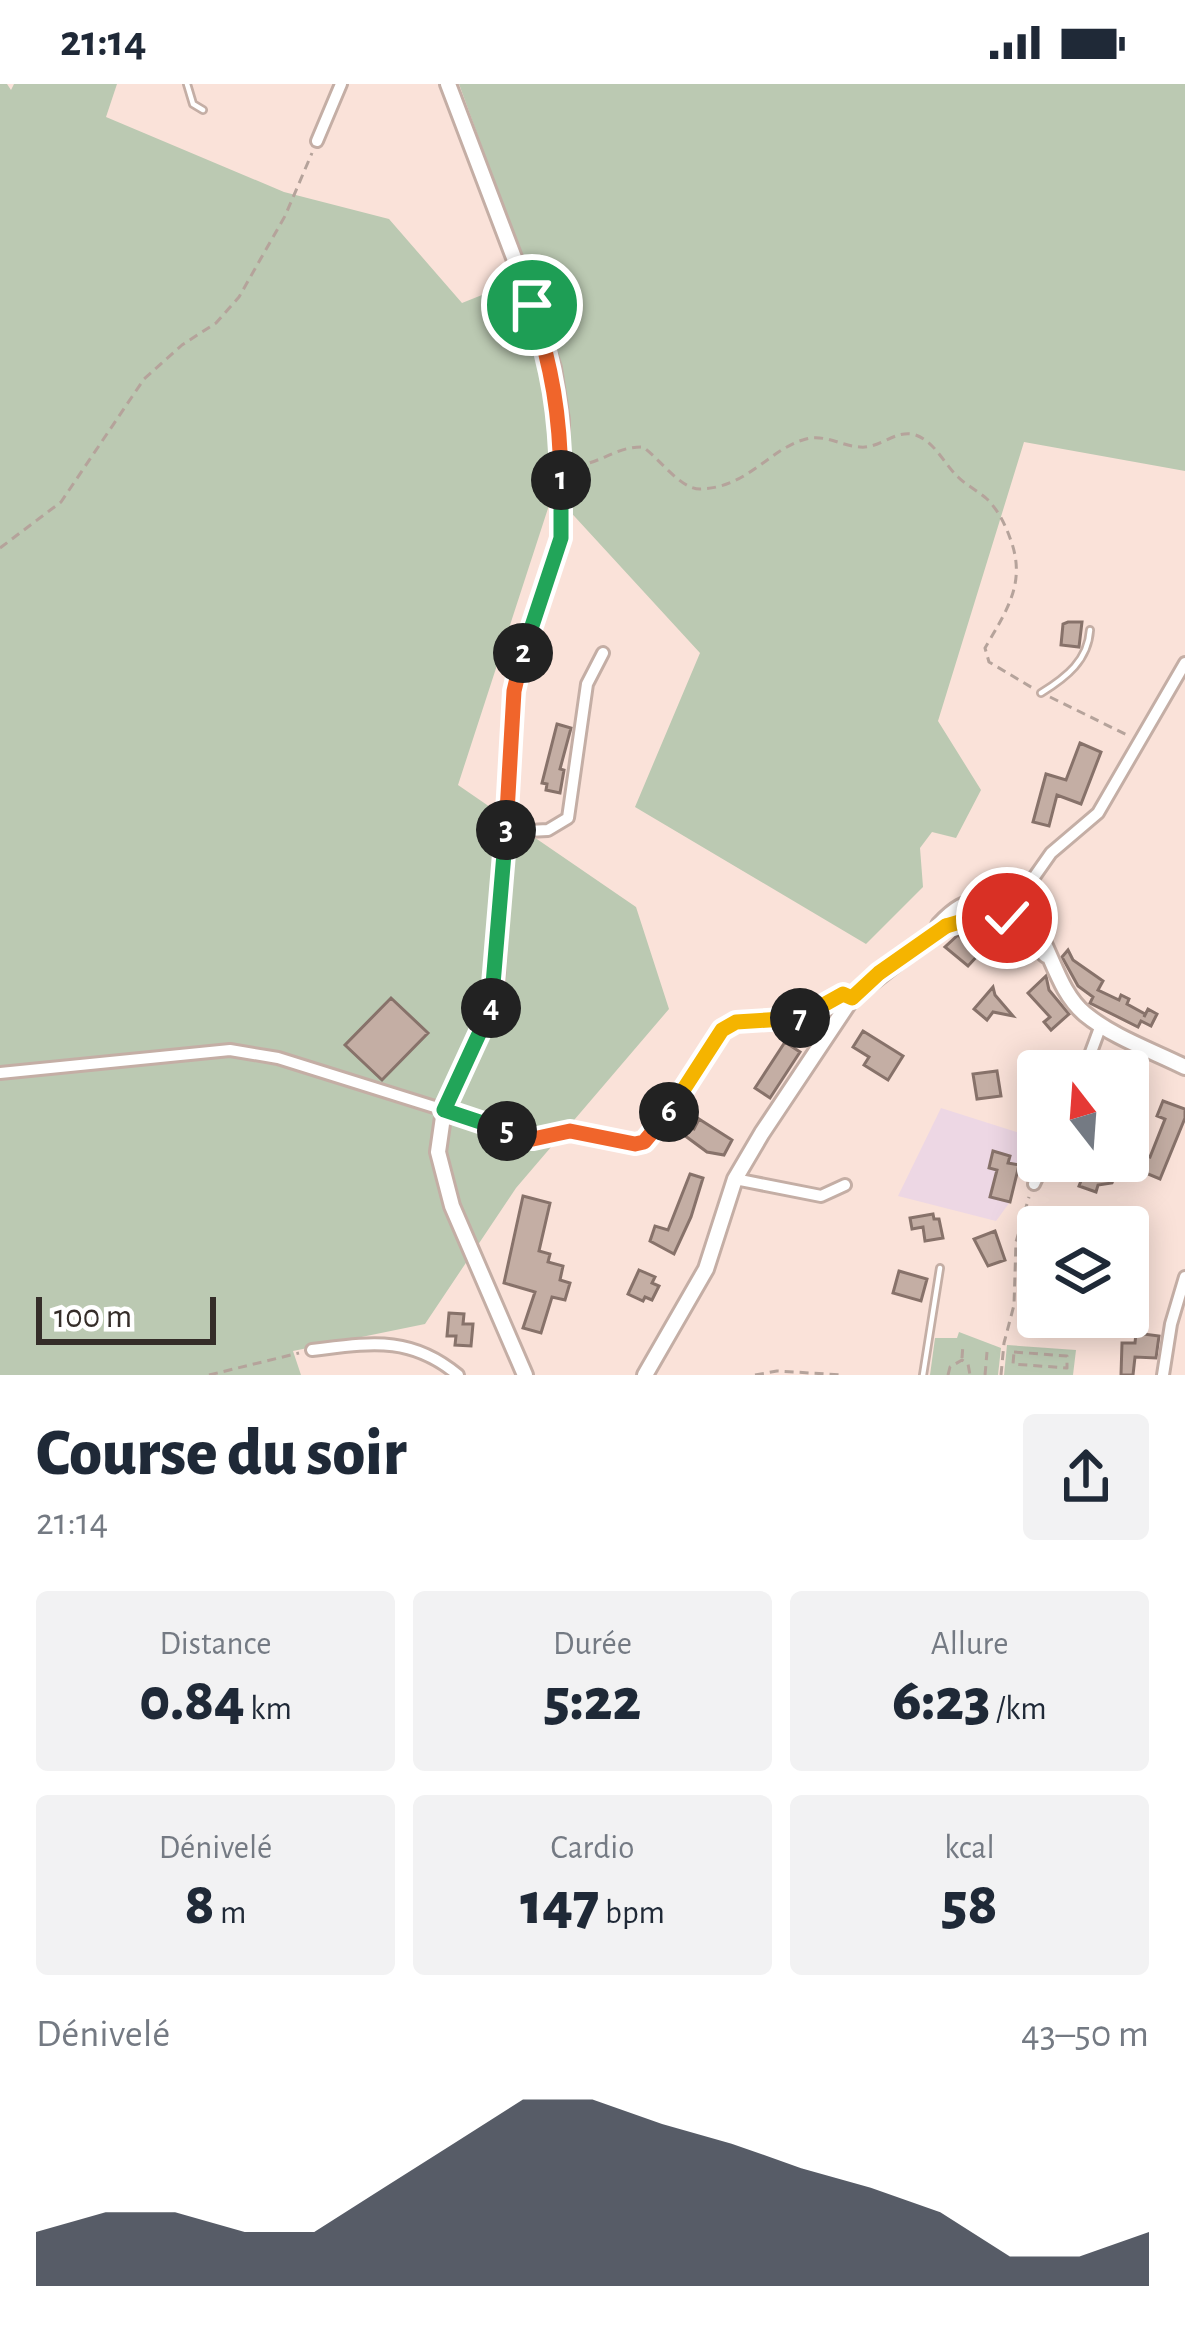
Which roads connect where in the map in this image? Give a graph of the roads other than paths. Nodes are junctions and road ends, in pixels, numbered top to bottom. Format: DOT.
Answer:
graph roads {
  1 [pos="187,84"];
  2 [pos="341,84"];
  3 [pos="448,84"];
  4 [pos="203,110"];
  5 [pos="317,141"];
  6 [pos="1090,630"];
  7 [pos="603,653"];
  8 [pos="1185,663"];
  9 [pos="1042,693"];
  10 [pos="506,832"];
  11 [pos="1010,912"];
  12 [pos="1101,1025"];
  13 [pos="1092,1050"];
  14 [pos="1185,1067"];
  15 [pos="0,1072"];
  16 [pos="444,1110"];
  17 [pos="735,1179"];
  18 [pos="845,1184"];
  19 [pos="940,1268"];
  20 [pos="1185,1277"];
  21 [pos="312,1350"];
  22 [pos="458,1375"];
  23 [pos="525,1375"];
  24 [pos="645,1375"];
  25 [pos="923,1375"];
  26 [pos="1162,1375"];
  1 -- 4 [label="lane"];
  2 -- 5 [label="street"];
  3 -- 10 [label="main road"];
  6 -- 9 [label="lane"];
  7 -- 10 [label="street"];
  8 -- 11 [label="street"];
  10 -- 16 [label="main road"];
  11 -- 12 [label="main road"];
  11 -- 17 [label="main road"];
  12 -- 13 [label="street"];
  12 -- 14 [label="main road"];
  15 -- 16 [label="street"];
  16 -- 23 [label="main road"];
  17 -- 18 [label="street"];
  17 -- 24 [label="main road"];
  19 -- 25 [label="lane"];
  20 -- 26 [label="street"];
  21 -- 22 [label="street"];
}
